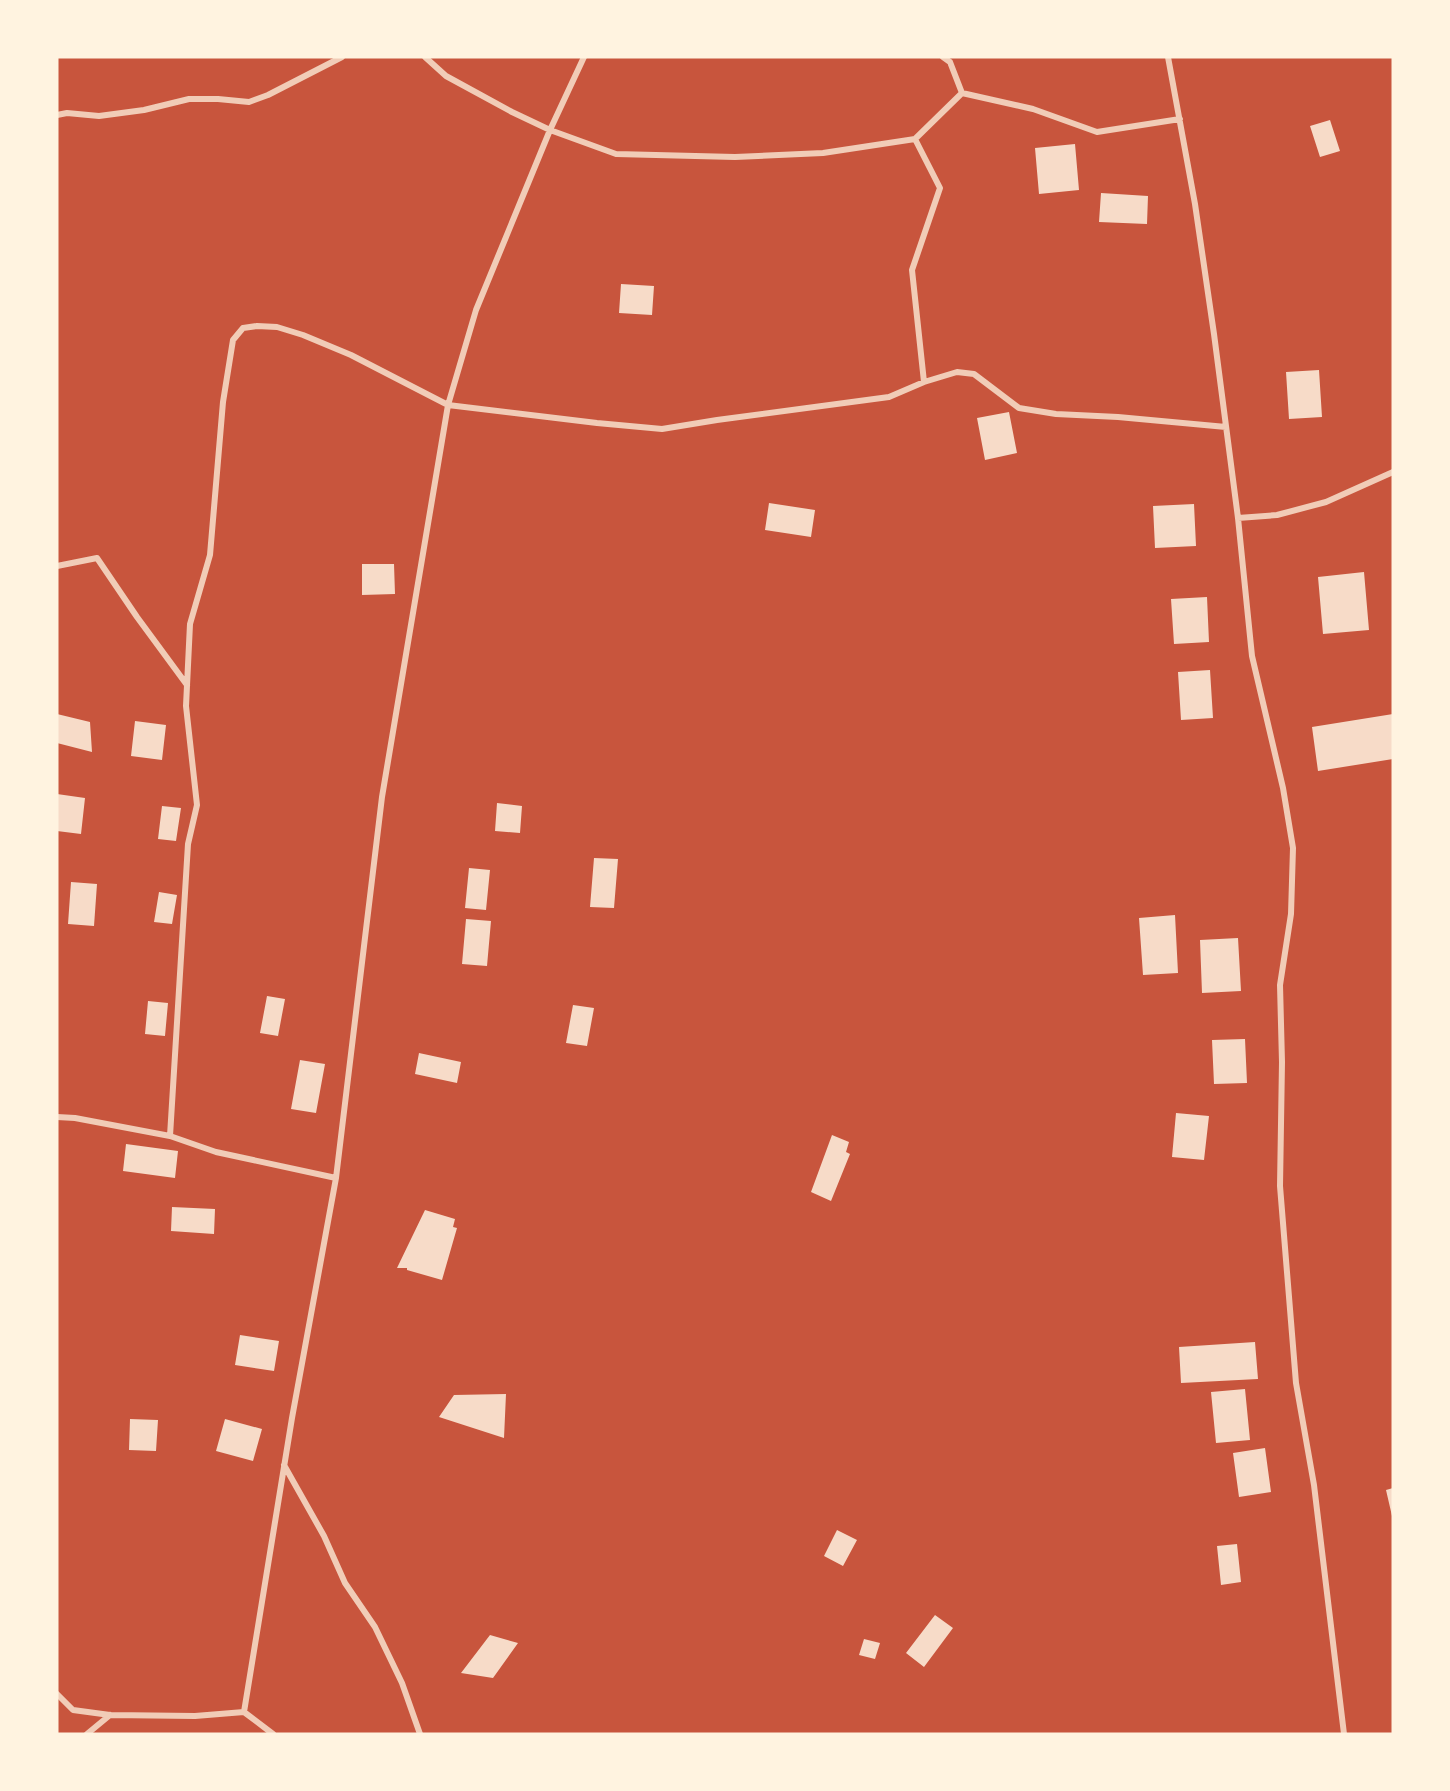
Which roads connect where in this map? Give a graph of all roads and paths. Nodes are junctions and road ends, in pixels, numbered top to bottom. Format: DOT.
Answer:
graph roads {
  1 [pos="342,57"];
  2 [pos="425,57"];
  3 [pos="584,57"];
  4 [pos="943,57"];
  5 [pos="1168,57"];
  6 [pos="962,93"];
  7 [pos="57,115"];
  8 [pos="1180,119"];
  9 [pos="550,130"];
  10 [pos="915,139"];
  11 [pos="924,382"];
  12 [pos="448,405"];
  13 [pos="1226,427"];
  14 [pos="1393,472"];
  15 [pos="1238,518"];
  16 [pos="57,566"];
  17 [pos="187,685"];
  18 [pos="57,1117"];
  19 [pos="170,1136"];
  20 [pos="336,1178"];
  21 [pos="284,1465"];
  22 [pos="57,1694"];
  23 [pos="244,1712"];
  24 [pos="110,1714"];
  25 [pos="87,1734"];
  26 [pos="273,1734"];
  27 [pos="420,1734"];
  28 [pos="1344,1734"];
  1 -- 7 [label="street"];
  2 -- 9 [label="street"];
  3 -- 9 [label="street"];
  4 -- 6 [label="street"];
  5 -- 8 [label="street"];
  6 -- 8 [label="street"];
  6 -- 10 [label="street"];
  8 -- 13 [label="street"];
  9 -- 10 [label="street"];
  9 -- 12 [label="street"];
  10 -- 11 [label="street"];
  11 -- 12 [label="street"];
  11 -- 13 [label="street"];
  12 -- 17 [label="street"];
  12 -- 20 [label="street"];
  13 -- 15 [label="street"];
  14 -- 15 [label="street"];
  15 -- 28 [label="street"];
  16 -- 17 [label="street"];
  17 -- 19 [label="street"];
  18 -- 19 [label="street"];
  19 -- 20 [label="street"];
  20 -- 21 [label="street"];
  21 -- 23 [label="street"];
  21 -- 27 [label="street"];
  22 -- 24 [label="street"];
  23 -- 24 [label="street"];
  23 -- 26 [label="street"];
  24 -- 25 [label="street"];
}
